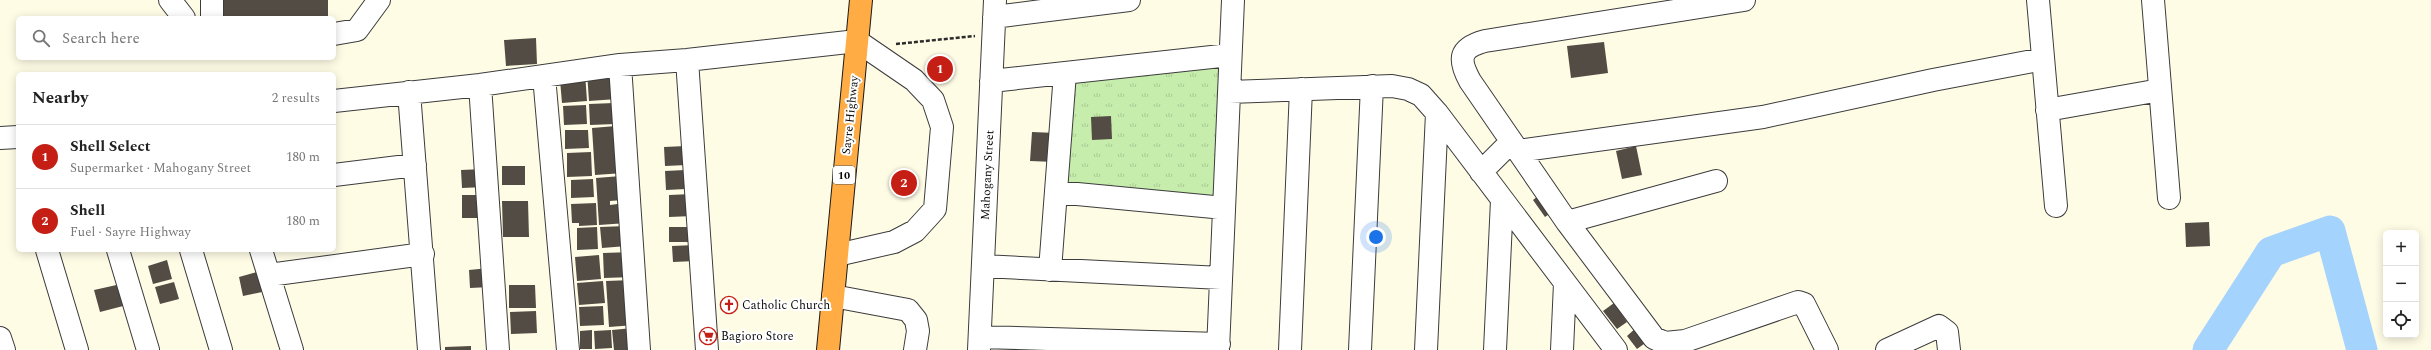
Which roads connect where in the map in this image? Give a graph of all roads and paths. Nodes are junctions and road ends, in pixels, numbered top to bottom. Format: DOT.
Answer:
graph roads {
  1 [pos="170,0"];
  2 [pos="212,0"];
  3 [pos="379,0"];
  4 [pos="861,0"];
  5 [pos="1129,0"];
  6 [pos="1233,0"];
  7 [pos="1744,0"];
  8 [pos="2038,0"];
  9 [pos="2153,0"];
  10 [pos="182,16"];
  11 [pos="212,16"];
  12 [pos="994,17"];
  13 [pos="336,34"];
  14 [pos="857,41"];
  15 [pos="888,43"];
  16 [pos="1230,55"];
  17 [pos="2044,59"];
  18 [pos="687,60"];
  19 [pos="620,65"];
  20 [pos="1064,73"];
  21 [pos="544,76"];
  22 [pos="991,81"];
  23 [pos="480,85"];
  24 [pos="1372,86"];
  25 [pos="1301,89"];
  26 [pos="2160,90"];
  27 [pos="409,92"];
  28 [pos="1229,92"];
  29 [pos="336,101"];
  30 [pos="2047,110"];
  31 [pos="1437,113"];
  32 [pos="1514,147"];
  33 [pos="415,165"];
  34 [pos="1481,172"];
  35 [pos="336,175"];
  36 [pos="1716,181"];
  37 [pos="1056,192"];
  38 [pos="2169,198"];
  39 [pos="1502,200"];
  40 [pos="2056,206"];
  41 [pos="1224,208"];
  42 [pos="1567,222"];
  43 [pos="48,252"];
  44 [pos="119,252"];
  45 [pos="192,252"];
  46 [pos="262,252"];
  47 [pos="423,254"];
  48 [pos="837,255"];
  49 [pos="983,266"];
  50 [pos="1050,270"];
  51 [pos="269,275"];
  52 [pos="1222,278"];
  53 [pos="1565,283"];
  54 [pos="833,296"];
  55 [pos="0,338"];
  56 [pos="980,343"];
  57 [pos="1218,347"];
  58 [pos="4,350"];
  59 [pos="77,350"];
  60 [pos="148,350"];
  61 [pos="221,350"];
  62 [pos="292,350"];
  63 [pos="429,350"];
  64 [pos="498,350"];
  65 [pos="568,350"];
  66 [pos="639,350"];
  67 [pos="706,350"];
  68 [pos="828,350"];
  69 [pos="915,350"];
  70 [pos="1290,350"];
  71 [pos="1360,350"];
  72 [pos="1426,350"];
  73 [pos="1495,350"];
  74 [pos="1562,350"];
  75 [pos="1616,350"];
  76 [pos="1828,350"];
  77 [pos="1887,350"];
  78 [pos="1949,350"];
  1 -- 10 [label="street"];
  2 -- 11 [label="street"];
  3 -- 13 [label="street"];
  4 -- 14 [label="highway, Sayre Highway / 10"];
  5 -- 12 [label="street"];
  6 -- 16 [label="street"];
  7 -- 32 [label="street"];
  8 -- 17 [label="street"];
  9 -- 26 [label="street"];
  12 -- 15 [label="path"];
  12 -- 22 [label="street, Mahogany Street"];
  14 -- 18 [label="street"];
  14 -- 48 [label="highway, Sayre Highway / 10"];
  14 -- 48 [label="street"];
  16 -- 20 [label="street"];
  16 -- 28 [label="street"];
  17 -- 30 [label="street"];
  17 -- 32 [label="street"];
  18 -- 19 [label="street"];
  18 -- 67 [label="street"];
  19 -- 21 [label="street"];
  19 -- 66 [label="street"];
  20 -- 22 [label="street"];
  20 -- 37 [label="street"];
  21 -- 23 [label="street"];
  21 -- 65 [label="street"];
  22 -- 49 [label="street, Mahogany Street"];
  23 -- 27 [label="street"];
  23 -- 64 [label="street"];
  24 -- 25 [label="street"];
  24 -- 31 [label="street"];
  24 -- 71 [label="street"];
  25 -- 28 [label="street"];
  25 -- 70 [label="street"];
  26 -- 30 [label="street"];
  26 -- 38 [label="street"];
  27 -- 29 [label="street"];
  27 -- 33 [label="street"];
  28 -- 41 [label="street"];
  30 -- 40 [label="street"];
  31 -- 34 [label="street"];
  31 -- 72 [label="street"];
  32 -- 34 [label="street"];
  32 -- 42 [label="street"];
  33 -- 35 [label="street"];
  33 -- 47 [label="street"];
  34 -- 39 [label="street"];
  36 -- 42 [label="street"];
  37 -- 41 [label="street"];
  37 -- 50 [label="street"];
  39 -- 53 [label="street"];
  39 -- 73 [label="street"];
  41 -- 52 [label="street"];
  42 -- 76 [label="street"];
  43 -- 59 [label="street"];
  44 -- 60 [label="street"];
  45 -- 61 [label="street"];
  46 -- 51 [label="street"];
  47 -- 51 [label="street"];
  47 -- 63 [label="street"];
  48 -- 54 [label="highway, Sayre Highway / 10"];
  49 -- 50 [label="street"];
  49 -- 56 [label="street, Mahogany Street"];
  50 -- 52 [label="street"];
  51 -- 62 [label="street"];
  52 -- 57 [label="street"];
  53 -- 74 [label="street"];
  53 -- 75 [label="street"];
  54 -- 68 [label="highway, Sayre Highway / 10"];
  54 -- 69 [label="street"];
  55 -- 58 [label="street"];
  56 -- 57 [label="street"];
  77 -- 78 [label="street"];
}
